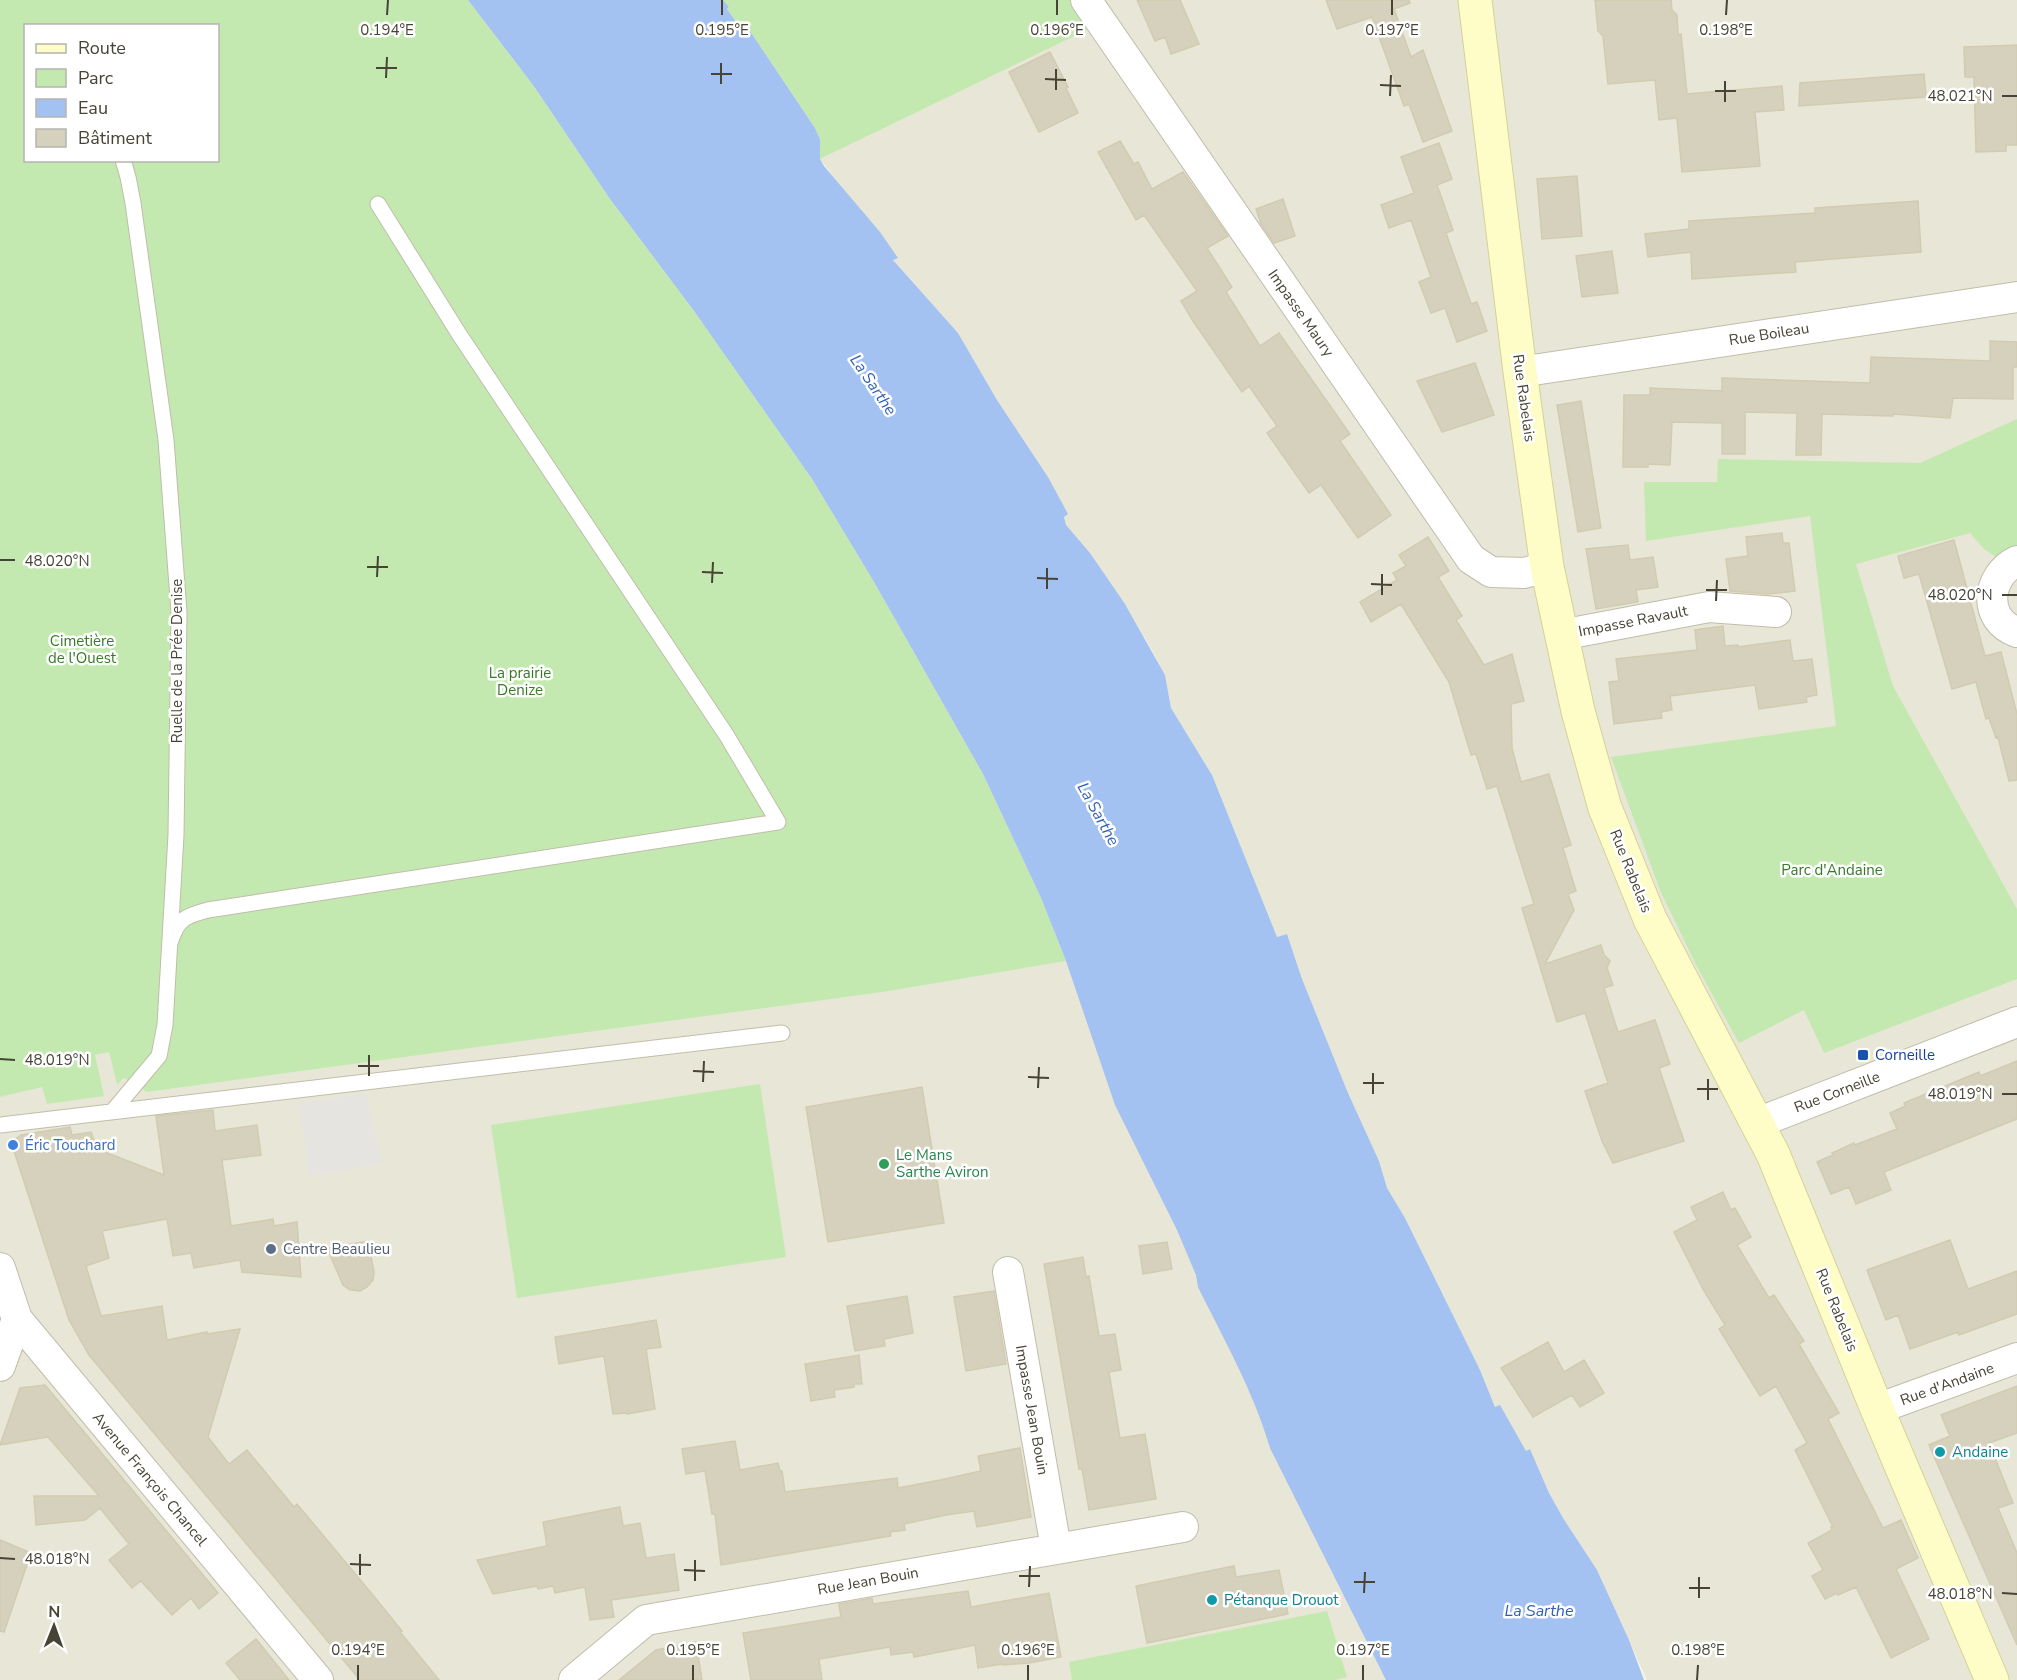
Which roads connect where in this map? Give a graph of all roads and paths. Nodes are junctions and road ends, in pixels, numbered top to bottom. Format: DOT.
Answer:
graph roads {
  1 [pos="1086,0"];
  2 [pos="1475,0"];
  3 [pos="124,162"];
  4 [pos="378,204"];
  5 [pos="2017,297"];
  6 [pos="1520,372"];
  7 [pos="2017,561"];
  8 [pos="1547,567"];
  9 [pos="1776,612"];
  10 [pos="2017,632"];
  11 [pos="1561,635"];
  12 [pos="170,944"];
  13 [pos="2017,1022"];
  14 [pos="782,1033"];
  15 [pos="112,1112"];
  16 [pos="1757,1123"];
  17 [pos="0,1125"];
  18 [pos="0,1268"];
  19 [pos="1008,1272"];
  20 [pos="17,1319"];
  21 [pos="2017,1358"];
  22 [pos="0,1366"];
  23 [pos="1877,1409"];
  24 [pos="1183,1527"];
  25 [pos="1056,1548"];
  26 [pos="318,1680"];
  27 [pos="574,1680"];
  28 [pos="1992,1680"];
  1 -- 8 [label="street, Impasse Maury"];
  2 -- 6 [label="street, Rue Rabelais"];
  3 -- 12 [label="lane, Ruelle de la Prée Denise"];
  4 -- 12 [label="lane"];
  5 -- 6 [label="street, Rue Boileau"];
  6 -- 8 [label="street, Rue Rabelais"];
  7 -- 10 [label="street"];
  8 -- 11 [label="street, Rue Rabelais"];
  9 -- 11 [label="street, Impasse Ravault"];
  11 -- 16 [label="street, Rue Rabelais"];
  12 -- 15 [label="lane, Ruelle de la Prée Denise"];
  13 -- 16 [label="street, Rue Corneille"];
  14 -- 15 [label="lane"];
  15 -- 17 [label="lane"];
  16 -- 23 [label="street, Rue Rabelais"];
  18 -- 20 [label="street, Avenue François Chancel"];
  19 -- 25 [label="street, Impasse Jean Bouin"];
  20 -- 22 [label="street"];
  20 -- 26 [label="street, Avenue François Chancel"];
  21 -- 23 [label="street, Rue d'Andaine"];
  23 -- 28 [label="street, Rue Rabelais"];
  24 -- 25 [label="street, Rue Jean Bouin"];
  25 -- 27 [label="street, Rue Jean Bouin"];
}
